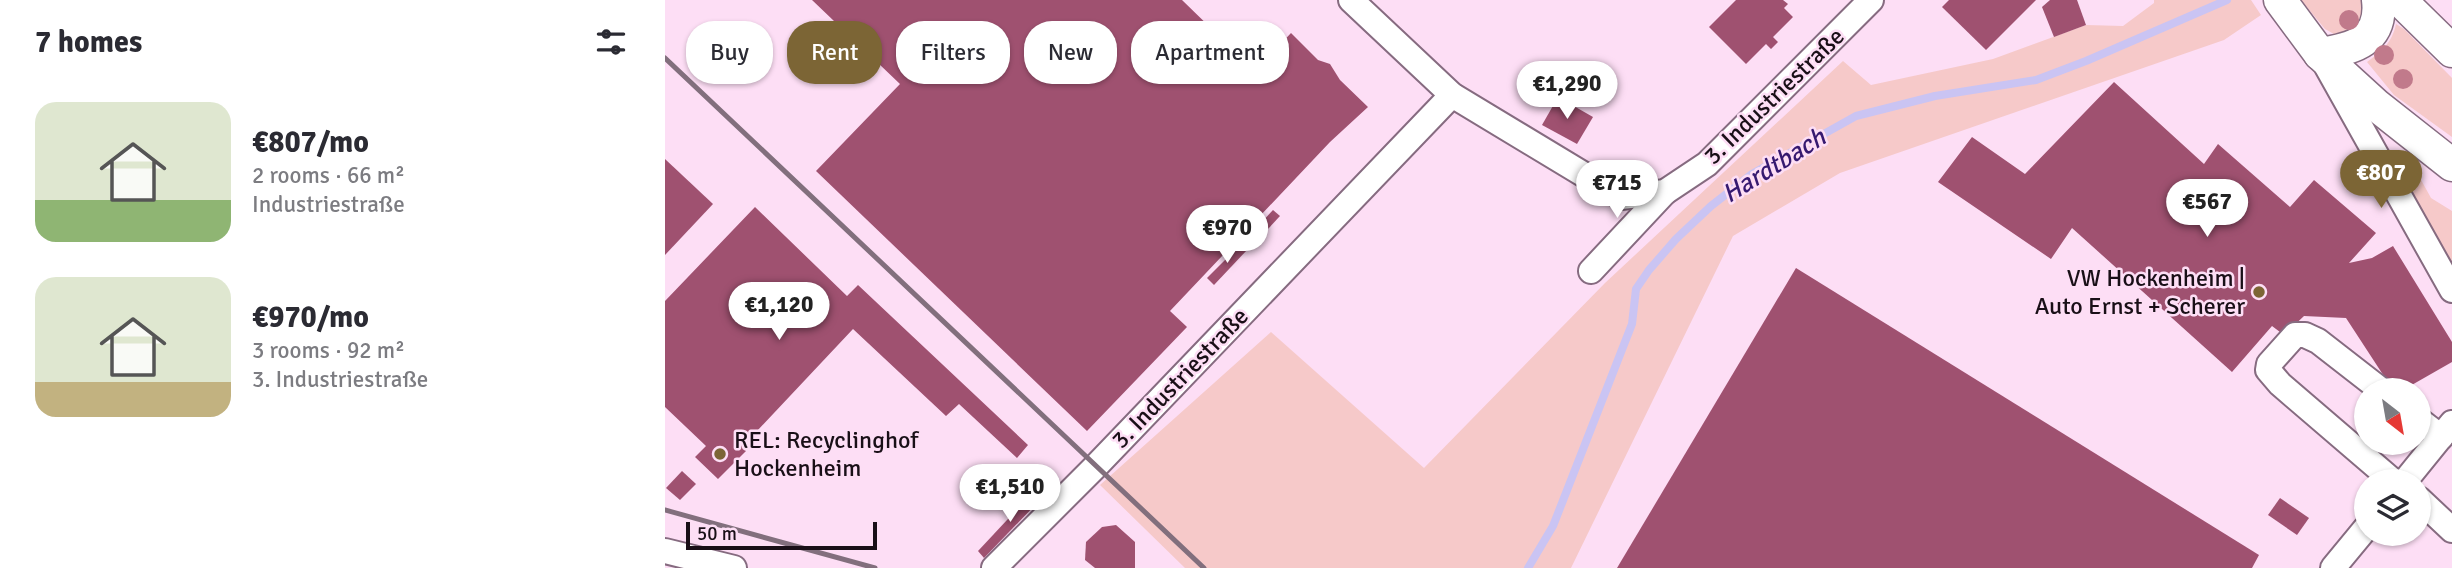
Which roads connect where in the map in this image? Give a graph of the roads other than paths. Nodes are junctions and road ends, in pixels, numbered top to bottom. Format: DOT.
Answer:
graph roads {
  1 [pos="1351,0"];
  2 [pos="1871,0"];
  3 [pos="2378,0"];
  4 [pos="2400,0"];
  5 [pos="2281,1"];
  6 [pos="2452,51"];
  7 [pos="2320,54"];
  8 [pos="1452,94"];
  9 [pos="2452,165"];
  10 [pos="1665,192"];
  11 [pos="1591,271"];
  12 [pos="2452,290"];
  13 [pos="2366,378"];
  14 [pos="2446,430"];
  15 [pos="2354,448"];
  16 [pos="2363,455"];
  17 [pos="2379,469"];
  18 [pos="2415,469"];
  19 [pos="2431,510"];
  20 [pos="2452,530"];
  21 [pos="2354,543"];
  22 [pos="665,551"];
  23 [pos="734,568"];
  24 [pos="994,568"];
  25 [pos="2333,568"];
  1 -- 8 [label="street, 3. Industriestraße"];
  2 -- 10 [label="street, 3. Industriestraße"];
  3 -- 7 [label="main road"];
  4 -- 6 [label="main road"];
  5 -- 7 [label="main road"];
  7 -- 9 [label="main road"];
  7 -- 12 [label="street"];
  8 -- 10 [label="street, 3. Industriestraße"];
  8 -- 24 [label="street, 3. Industriestraße"];
  10 -- 11 [label="street"];
  13 -- 15 [label="street"];
  14 -- 18 [label="street"];
  16 -- 17 [label="street"];
  19 -- 20 [label="street"];
  21 -- 25 [label="street"];
  22 -- 23 [label="street"];
}
